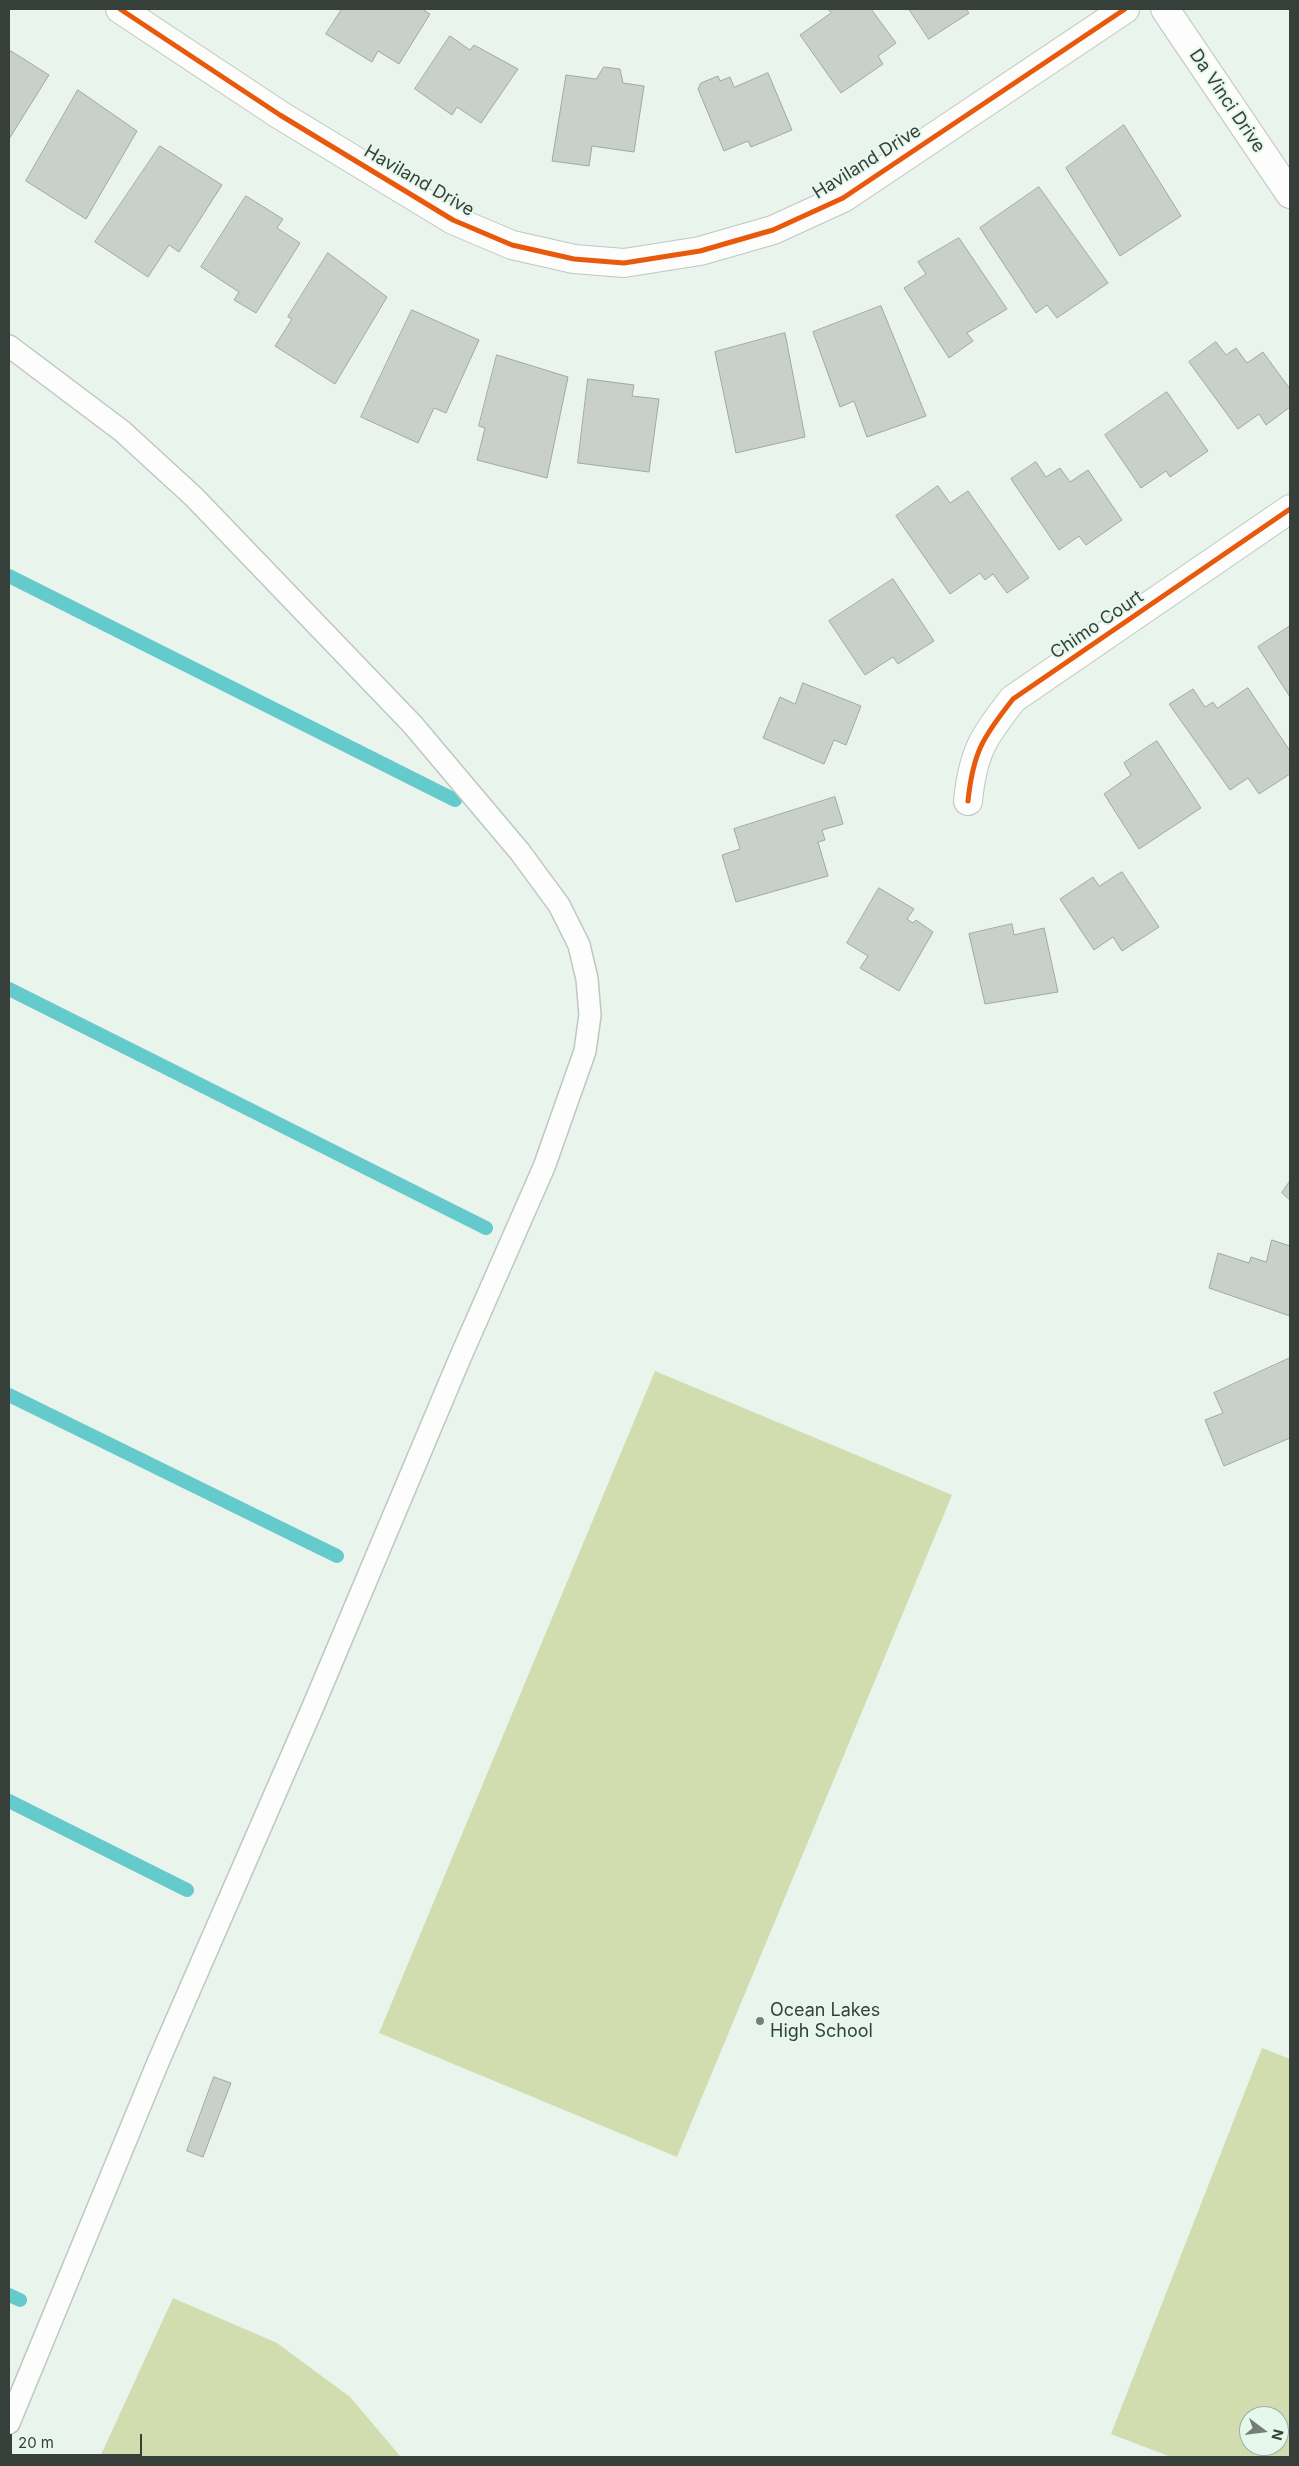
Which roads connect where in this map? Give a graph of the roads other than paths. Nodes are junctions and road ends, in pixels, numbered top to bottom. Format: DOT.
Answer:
graph roads {
  1 [pos="120,9"];
  2 [pos="1124,9"];
  3 [pos="1165,9"];
  4 [pos="1290,194"];
  5 [pos="9,346"];
  6 [pos="1290,509"];
  7 [pos="968,801"];
  8 [pos="9,2423"];
  1 -- 2 [label="street, Haviland Drive"];
  3 -- 4 [label="street, Da Vinci Drive"];
  5 -- 8 [label="lane"];
  6 -- 7 [label="street, Chimo Court"];
}
